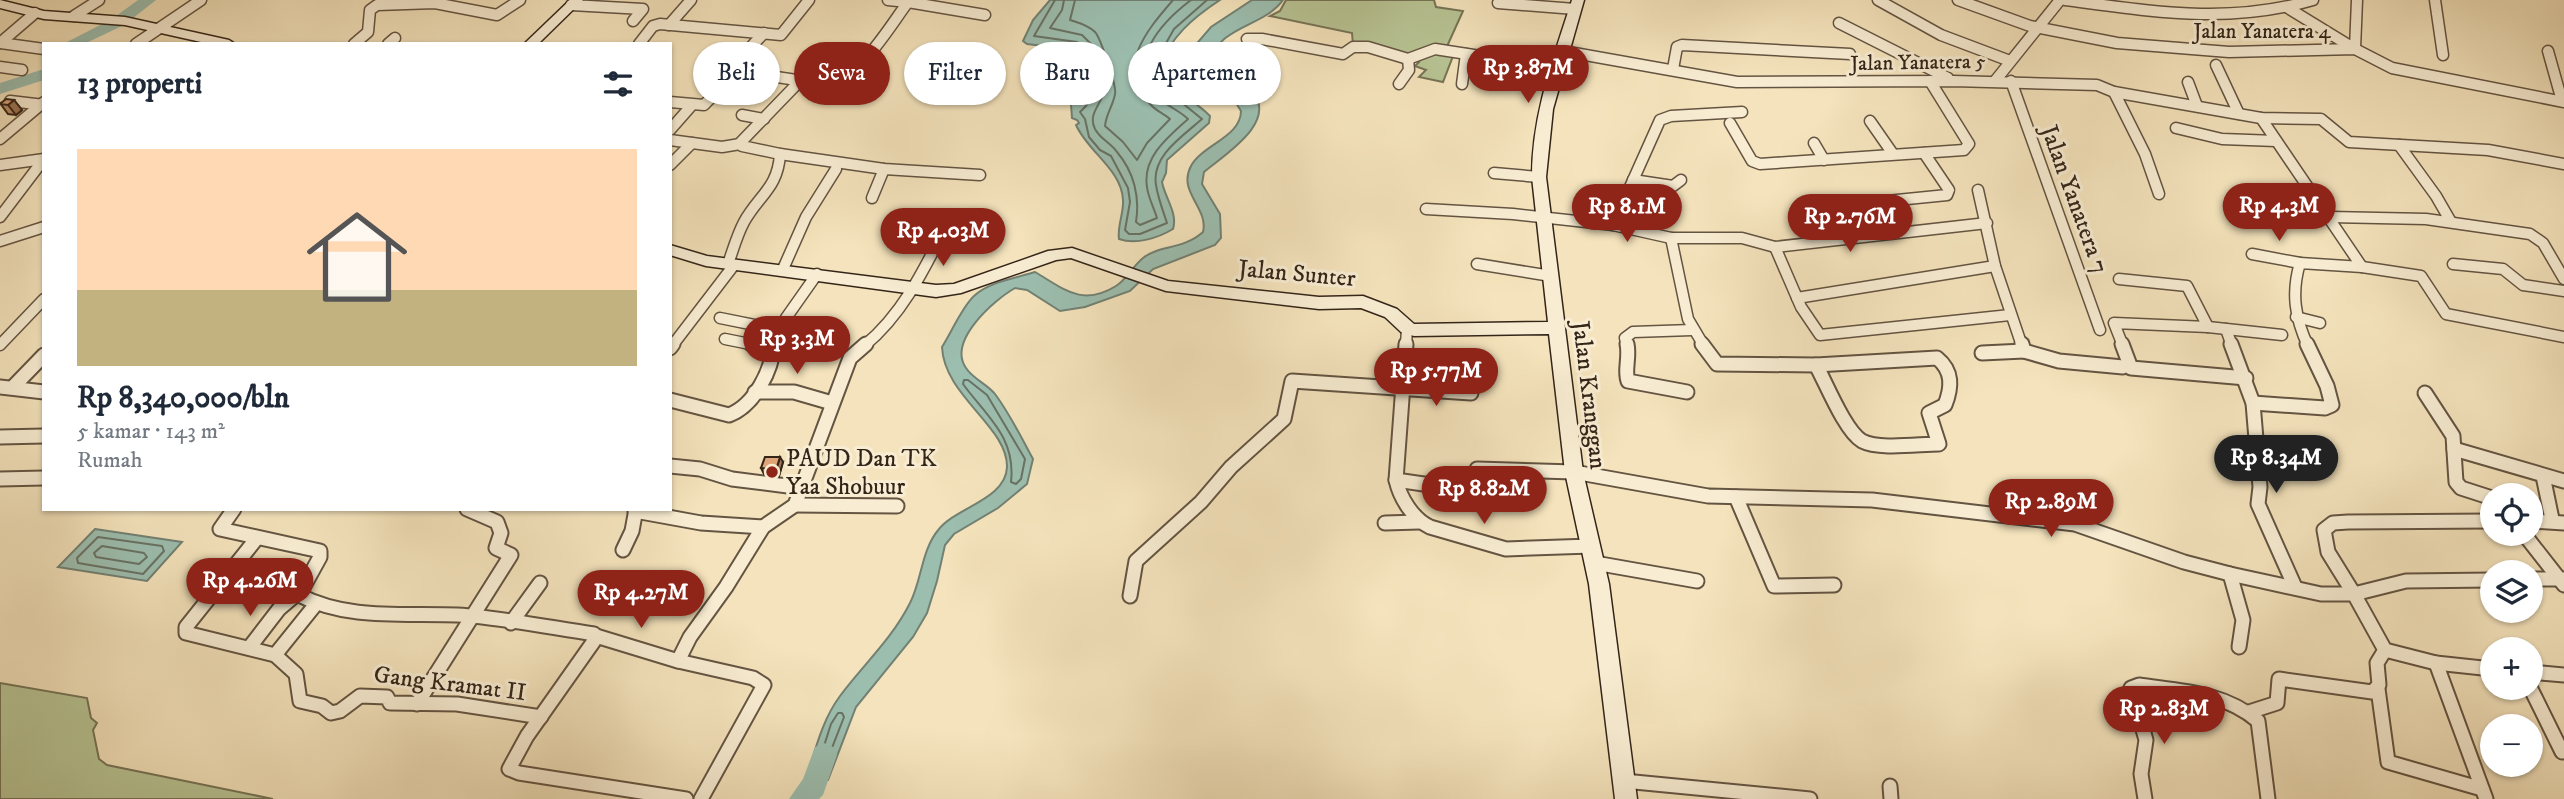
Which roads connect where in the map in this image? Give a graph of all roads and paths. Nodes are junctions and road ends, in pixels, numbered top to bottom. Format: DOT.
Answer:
graph roads {
  1 [pos="99,0"];
  2 [pos="201,0"];
  3 [pos="520,0"];
  4 [pos="691,0"];
  5 [pos="809,0"];
  6 [pos="888,0"];
  7 [pos="1878,0"];
  8 [pos="1958,0"];
  9 [pos="2060,0"];
  10 [pos="2065,0"];
  11 [pos="2313,0"];
  12 [pos="2435,0"];
  13 [pos="909,1"];
  14 [pos="2083,1"];
  15 [pos="2354,1"];
  16 [pos="437,2"];
  17 [pos="573,2"];
  18 [pos="1498,3"];
  19 [pos="0,4"];
  20 [pos="1577,4"];
  21 [pos="2125,5"];
  22 [pos="2288,8"];
  23 [pos="35,13"];
  24 [pos="985,15"];
  25 [pos="74,16"];
  26 [pos="633,21"];
  27 [pos="1839,23"];
  28 [pos="668,25"];
  29 [pos="160,28"];
  30 [pos="2040,28"];
  31 [pos="764,33"];
  32 [pos="1247,39"];
  33 [pos="139,42"];
  34 [pos="220,42"];
  35 [pos="356,42"];
  36 [pos="532,42"];
  37 [pos="641,42"];
  38 [pos="756,42"];
  39 [pos="875,42"];
  40 [pos="0,43"];
  41 [pos="42,49"];
  42 [pos="2354,49"];
  43 [pos="1563,51"];
  44 [pos="2548,51"];
  45 [pos="1466,54"];
  46 [pos="1850,54"];
  47 [pos="2444,55"];
  48 [pos="1408,59"];
  49 [pos="2010,61"];
  50 [pos="2216,65"];
  51 [pos="0,67"];
  52 [pos="1558,68"];
  53 [pos="22,70"];
  54 [pos="1677,70"];
  55 [pos="1930,81"];
  56 [pos="1953,81"];
  57 [pos="1995,81"];
  58 [pos="2011,82"];
  59 [pos="2188,82"];
  60 [pos="1399,84"];
  61 [pos="1462,84"];
  62 [pos="794,87"];
  63 [pos="2114,92"];
  64 [pos="10,101"];
  65 [pos="2563,101"];
  66 [pos="672,102"];
  67 [pos="42,104"];
  68 [pos="692,105"];
  69 [pos="2197,106"];
  70 [pos="1742,111"];
  71 [pos="2239,114"];
  72 [pos="742,115"];
  73 [pos="2261,118"];
  74 [pos="764,119"];
  75 [pos="1870,121"];
  76 [pos="1730,123"];
  77 [pos="672,128"];
  78 [pos="2176,128"];
  79 [pos="0,139"];
  80 [pos="2276,141"];
  81 [pos="681,142"];
  82 [pos="1814,143"];
  83 [pos="740,144"];
  84 [pos="2399,145"];
  85 [pos="1924,153"];
  86 [pos="780,154"];
  87 [pos="1893,154"];
  88 [pos="42,159"];
  89 [pos="1824,160"];
  90 [pos="672,161"];
  91 [pos="42,162"];
  92 [pos="2564,164"];
  93 [pos="0,165"];
  94 [pos="836,169"];
  95 [pos="884,169"];
  96 [pos="1494,173"];
  97 [pos="981,175"];
  98 [pos="1539,177"];
  99 [pos="1633,180"];
  100 [pos="1681,180"];
  101 [pos="1978,190"];
  102 [pos="2159,194"];
  103 [pos="873,198"];
  104 [pos="1887,201"];
  105 [pos="1426,209"];
  106 [pos="0,217"];
  107 [pos="1544,217"];
  108 [pos="2330,217"];
  109 [pos="2451,222"];
  110 [pos="1987,223"];
  111 [pos="1613,225"];
  112 [pos="42,228"];
  113 [pos="944,230"];
  114 [pos="1671,238"];
  115 [pos="0,241"];
  116 [pos="1775,247"];
  117 [pos="672,251"];
  118 [pos="2252,254"];
  119 [pos="2300,263"];
  120 [pos="731,264"];
  121 [pos="1477,264"];
  122 [pos="2453,264"];
  123 [pos="1995,267"];
  124 [pos="2362,267"];
  125 [pos="783,269"];
  126 [pos="817,274"];
  127 [pos="1550,276"];
  128 [pos="2119,279"];
  129 [pos="2564,279"];
  130 [pos="913,288"];
  131 [pos="2564,291"];
  132 [pos="1797,298"];
  133 [pos="38,313"];
  134 [pos="2010,315"];
  135 [pos="2296,317"];
  136 [pos="720,318"];
  137 [pos="2320,323"];
  138 [pos="2208,327"];
  139 [pos="1407,328"];
  140 [pos="1557,328"];
  141 [pos="2226,329"];
  142 [pos="779,330"];
  143 [pos="1692,330"];
  144 [pos="2100,330"];
  145 [pos="2282,335"];
  146 [pos="2564,337"];
  147 [pos="725,339"];
  148 [pos="0,345"];
  149 [pos="672,345"];
  150 [pos="771,348"];
  151 [pos="2024,351"];
  152 [pos="1982,353"];
  153 [pos="42,357"];
  154 [pos="1816,365"];
  155 [pos="2123,367"];
  156 [pos="2246,378"];
  157 [pos="14,386"];
  158 [pos="0,387"];
  159 [pos="1404,389"];
  160 [pos="42,392"];
  161 [pos="755,392"];
  162 [pos="1687,392"];
  163 [pos="1471,393"];
  164 [pos="2425,393"];
  165 [pos="672,400"];
  166 [pos="832,403"];
  167 [pos="2253,403"];
  168 [pos="42,436"];
  169 [pos="0,438"];
  170 [pos="2454,449"];
  171 [pos="672,466"];
  172 [pos="1477,469"];
  173 [pos="1574,472"];
  174 [pos="2543,475"];
  175 [pos="42,478"];
  176 [pos="0,479"];
  177 [pos="1396,480"];
  178 [pos="2564,481"];
  179 [pos="803,488"];
  180 [pos="1472,491"];
  181 [pos="2480,494"];
  182 [pos="1736,497"];
  183 [pos="795,505"];
  184 [pos="897,506"];
  185 [pos="232,511"];
  186 [pos="472,511"];
  187 [pos="635,511"];
  188 [pos="640,511"];
  189 [pos="2480,521"];
  190 [pos="2558,521"];
  191 [pos="1419,522"];
  192 [pos="1385,523"];
  193 [pos="763,527"];
  194 [pos="257,538"];
  195 [pos="2534,546"];
  196 [pos="623,550"];
  197 [pos="1593,554"];
  198 [pos="2230,574"];
  199 [pos="2480,580"];
  200 [pos="2543,580"];
  201 [pos="1697,581"];
  202 [pos="2562,581"];
  203 [pos="540,583"];
  204 [pos="1834,585"];
  205 [pos="2295,587"];
  206 [pos="300,591"];
  207 [pos="2354,594"];
  208 [pos="1130,596"];
  209 [pos="316,604"];
  210 [pos="471,616"];
  211 [pos="511,623"];
  212 [pos="596,636"];
  213 [pos="2239,647"];
  214 [pos="249,648"];
  215 [pos="2385,650"];
  216 [pos="275,655"];
  217 [pos="678,661"];
  218 [pos="2436,663"];
  219 [pos="2480,668"];
  220 [pos="2543,674"];
  221 [pos="2564,675"];
  222 [pos="2378,689"];
  223 [pos="2536,700"];
  224 [pos="417,704"];
  225 [pos="2249,712"];
  226 [pos="541,717"];
  227 [pos="2562,752"];
  228 [pos="1625,790"];
  229 [pos="2484,794"];
  230 [pos="686,799"];
  231 [pos="701,799"];
  232 [pos="1810,799"];
  233 [pos="2146,799"];
  234 [pos="2268,799"];
  1 -- 25 [label="street"];
  2 -- 29 [label="street"];
  3 -- 16 [label="street"];
  4 -- 28 [label="street"];
  5 -- 31 [label="street"];
  6 -- 13 [label="street"];
  7 -- 49 [label="street"];
  8 -- 30 [label="street, Jalan Yanatera 4"];
  9 -- 30 [label="street, Jalan Yanatera 5"];
  10 -- 14 [label="street"];
  11 -- 22 [label="street"];
  12 -- 47 [label="street"];
  13 -- 24 [label="street"];
  13 -- 39 [label="street"];
  14 -- 21 [label="street"];
  15 -- 42 [label="street"];
  16 -- 35 [label="street"];
  17 -- 26 [label="street"];
  17 -- 36 [label="street"];
  18 -- 20 [label="street"];
  19 -- 23 [label="street"];
  20 -- 43 [label="street, Jalan Kranggan"];
  21 -- 22 [label="street"];
  22 -- 42 [label="street"];
  23 -- 25 [label="street"];
  23 -- 40 [label="street"];
  25 -- 29 [label="street"];
  27 -- 56 [label="street"];
  28 -- 31 [label="street"];
  28 -- 37 [label="street"];
  29 -- 33 [label="street"];
  29 -- 34 [label="street"];
  30 -- 42 [label="street, Jalan Yanatera 4"];
  30 -- 49 [label="street, Jalan Yanatera 5"];
  31 -- 38 [label="street"];
  32 -- 48 [label="street"];
  40 -- 41 [label="street"];
  42 -- 65 [label="street, Jalan Yanatera 4"];
  43 -- 52 [label="street, Jalan Kranggan"];
  43 -- 54 [label="street, Jalan Yanatera 5"];
  44 -- 65 [label="street"];
  45 -- 48 [label="street"];
  45 -- 52 [label="street"];
  45 -- 61 [label="street"];
  46 -- 54 [label="street"];
  48 -- 60 [label="street"];
  49 -- 57 [label="street, Jalan Yanatera 5"];
  50 -- 71 [label="street"];
  51 -- 53 [label="street"];
  52 -- 98 [label="street, Jalan Kranggan"];
  54 -- 55 [label="street, Jalan Yanatera 5"];
  55 -- 56 [label="street, Jalan Yanatera 5"];
  55 -- 85 [label="street"];
  56 -- 57 [label="street, Jalan Yanatera 5"];
  57 -- 58 [label="street"];
  58 -- 63 [label="street"];
  58 -- 144 [label="street, Jalan Yanatera 7"];
  59 -- 69 [label="street"];
  62 -- 74 [label="street"];
  63 -- 69 [label="street"];
  63 -- 102 [label="street"];
  64 -- 67 [label="street"];
  66 -- 68 [label="street"];
  67 -- 79 [label="street"];
  68 -- 77 [label="street"];
  69 -- 71 [label="street"];
  70 -- 99 [label="street"];
  71 -- 73 [label="street"];
  72 -- 74 [label="street"];
  73 -- 80 [label="street"];
  73 -- 84 [label="street"];
  74 -- 83 [label="street"];
  75 -- 87 [label="street"];
  76 -- 89 [label="street"];
  78 -- 80 [label="street"];
  80 -- 108 [label="street"];
  81 -- 83 [label="street"];
  81 -- 90 [label="street"];
  82 -- 89 [label="street"];
  83 -- 86 [label="street"];
  84 -- 92 [label="street"];
  84 -- 109 [label="street"];
  85 -- 87 [label="street"];
  85 -- 104 [label="street"];
  86 -- 95 [label="street"];
  86 -- 120 [label="street"];
  87 -- 89 [label="street"];
  88 -- 93 [label="street"];
  91 -- 106 [label="street"];
  94 -- 125 [label="street"];
  95 -- 97 [label="street"];
  95 -- 103 [label="street"];
  96 -- 98 [label="street"];
  98 -- 107 [label="street, Jalan Kranggan"];
  99 -- 100 [label="street"];
  99 -- 111 [label="street"];
  101 -- 110 [label="street"];
  105 -- 107 [label="street"];
  107 -- 111 [label="street"];
  107 -- 127 [label="street, Jalan Kranggan"];
  108 -- 109 [label="street"];
  108 -- 124 [label="street"];
  109 -- 129 [label="street"];
  110 -- 116 [label="street"];
  110 -- 123 [label="street"];
  111 -- 114 [label="street"];
  112 -- 115 [label="street"];
  113 -- 130 [label="street"];
  114 -- 116 [label="street"];
  114 -- 143 [label="street"];
  116 -- 132 [label="street"];
  117 -- 120 [label="street, Jalan Sunter"];
  118 -- 119 [label="street"];
  119 -- 124 [label="street"];
  119 -- 135 [label="street"];
  120 -- 125 [label="street, Jalan Sunter"];
  120 -- 149 [label="street"];
  121 -- 127 [label="street"];
  122 -- 131 [label="street"];
  123 -- 132 [label="street"];
  123 -- 134 [label="street"];
  124 -- 146 [label="street"];
  125 -- 126 [label="street, Jalan Sunter"];
  126 -- 130 [label="street, Jalan Sunter"];
  126 -- 142 [label="street"];
  127 -- 140 [label="street, Jalan Kranggan"];
  128 -- 138 [label="street"];
  130 -- 139 [label="street, Jalan Sunter"];
  130 -- 166 [label="street"];
  132 -- 134 [label="street"];
  133 -- 148 [label="street"];
  134 -- 151 [label="street"];
  135 -- 137 [label="street"];
  135 -- 167 [label="street"];
  136 -- 142 [label="street"];
  138 -- 141 [label="street"];
  138 -- 156 [label="street"];
  139 -- 140 [label="street"];
  139 -- 159 [label="street"];
  140 -- 173 [label="street, Jalan Kranggan"];
  141 -- 145 [label="street"];
  141 -- 156 [label="street"];
  142 -- 150 [label="street"];
  143 -- 154 [label="street"];
  143 -- 162 [label="street"];
  147 -- 150 [label="street"];
  150 -- 161 [label="street"];
  151 -- 152 [label="street"];
  151 -- 155 [label="street"];
  153 -- 157 [label="street"];
  154 -- 154 [label="street"];
  156 -- 167 [label="street"];
  157 -- 158 [label="street"];
  157 -- 160 [label="street"];
  159 -- 163 [label="street"];
  159 -- 177 [label="street"];
  159 -- 208 [label="street"];
  161 -- 165 [label="street"];
  161 -- 166 [label="street"];
  164 -- 170 [label="street"];
  166 -- 179 [label="street"];
  167 -- 205 [label="street"];
  168 -- 169 [label="street"];
  170 -- 174 [label="street"];
  170 -- 181 [label="street"];
  171 -- 179 [label="street"];
  172 -- 173 [label="street"];
  173 -- 182 [label="street"];
  173 -- 197 [label="street, Jalan Kranggan"];
  174 -- 178 [label="street"];
  174 -- 190 [label="street"];
  175 -- 176 [label="street"];
  177 -- 180 [label="street"];
  177 -- 191 [label="street"];
  179 -- 183 [label="street"];
  182 -- 198 [label="street"];
  182 -- 204 [label="street"];
  183 -- 184 [label="street"];
  183 -- 193 [label="street"];
  185 -- 194 [label="street"];
  186 -- 210 [label="street"];
  187 -- 196 [label="street"];
  188 -- 193 [label="street"];
  189 -- 207 [label="street"];
  191 -- 192 [label="street"];
  191 -- 197 [label="street"];
  193 -- 217 [label="street"];
  194 -- 206 [label="street"];
  194 -- 214 [label="street"];
  195 -- 202 [label="street"];
  197 -- 201 [label="street"];
  197 -- 228 [label="street, Jalan Kranggan"];
  198 -- 205 [label="street"];
  198 -- 213 [label="street"];
  199 -- 207 [label="street"];
  200 -- 202 [label="street"];
  203 -- 211 [label="street"];
  205 -- 207 [label="street"];
  206 -- 209 [label="street"];
  206 -- 214 [label="street"];
  207 -- 215 [label="street"];
  209 -- 210 [label="street"];
  209 -- 216 [label="street"];
  210 -- 211 [label="street"];
  210 -- 224 [label="street"];
  211 -- 212 [label="street"];
  212 -- 217 [label="street"];
  212 -- 226 [label="street"];
  214 -- 216 [label="street"];
  215 -- 218 [label="street"];
  215 -- 222 [label="street"];
  216 -- 224 [label="street, Gang Kramat II"];
  217 -- 231 [label="street"];
  218 -- 219 [label="street"];
  218 -- 229 [label="street"];
  220 -- 221 [label="street"];
  222 -- 225 [label="street"];
  222 -- 229 [label="street"];
  223 -- 227 [label="street"];
  224 -- 226 [label="street, Gang Kramat II"];
  225 -- 233 [label="street"];
  225 -- 234 [label="street"];
  226 -- 230 [label="street"];
  228 -- 232 [label="street"];
}
